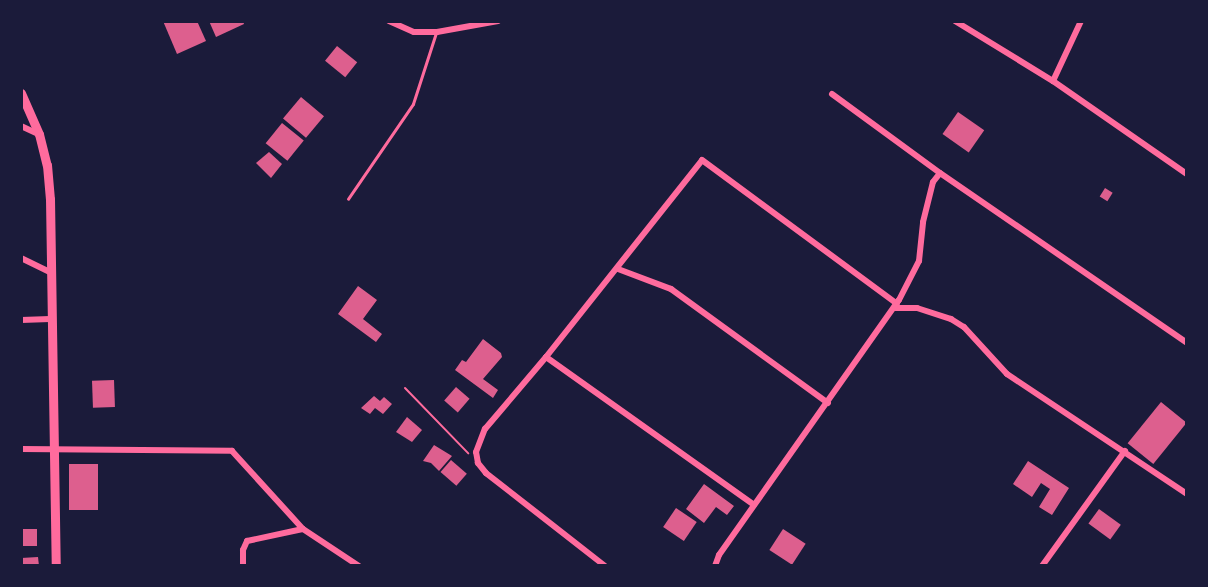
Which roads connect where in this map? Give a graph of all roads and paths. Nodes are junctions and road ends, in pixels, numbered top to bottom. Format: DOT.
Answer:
graph roads {
  1 [pos="389,21"];
  2 [pos="499,21"];
  3 [pos="955,21"];
  4 [pos="1081,21"];
  5 [pos="437,32"];
  6 [pos="1054,81"];
  7 [pos="21,93"];
  8 [pos="832,94"];
  9 [pos="21,126"];
  10 [pos="39,134"];
  11 [pos="940,173"];
  12 [pos="1187,174"];
  13 [pos="348,199"];
  14 [pos="21,258"];
  15 [pos="618,270"];
  16 [pos="50,272"];
  17 [pos="895,306"];
  18 [pos="50,318"];
  19 [pos="21,320"];
  20 [pos="1187,344"];
  21 [pos="546,357"];
  22 [pos="405,388"];
  23 [pos="828,402"];
  24 [pos="21,449"];
  25 [pos="52,451"];
  26 [pos="1125,451"];
  27 [pos="478,463"];
  28 [pos="1187,494"];
  29 [pos="754,505"];
  30 [pos="303,530"];
  31 [pos="55,566"];
  32 [pos="243,566"];
  33 [pos="359,566"];
  34 [pos="605,566"];
  35 [pos="715,566"];
  36 [pos="1042,566"];
  1 -- 5 [label="street"];
  2 -- 5 [label="street"];
  3 -- 6 [label="street"];
  4 -- 6 [label="street"];
  5 -- 13 [label="lane"];
  6 -- 12 [label="street"];
  7 -- 10 [label="main road"];
  8 -- 11 [label="street"];
  9 -- 10 [label="street"];
  10 -- 16 [label="main road"];
  11 -- 17 [label="street"];
  11 -- 20 [label="street"];
  14 -- 16 [label="street"];
  15 -- 17 [label="street"];
  15 -- 21 [label="street"];
  15 -- 23 [label="street"];
  16 -- 18 [label="main road"];
  17 -- 23 [label="street"];
  17 -- 26 [label="street"];
  18 -- 19 [label="street"];
  18 -- 25 [label="main road"];
  21 -- 27 [label="street"];
  21 -- 29 [label="street"];
  22 -- 27 [label="path"];
  23 -- 29 [label="street"];
  24 -- 25 [label="street"];
  25 -- 30 [label="street"];
  25 -- 31 [label="main road"];
  26 -- 28 [label="street"];
  26 -- 36 [label="street"];
  27 -- 34 [label="street"];
  29 -- 35 [label="street"];
  30 -- 32 [label="street"];
  30 -- 33 [label="street"];
}
